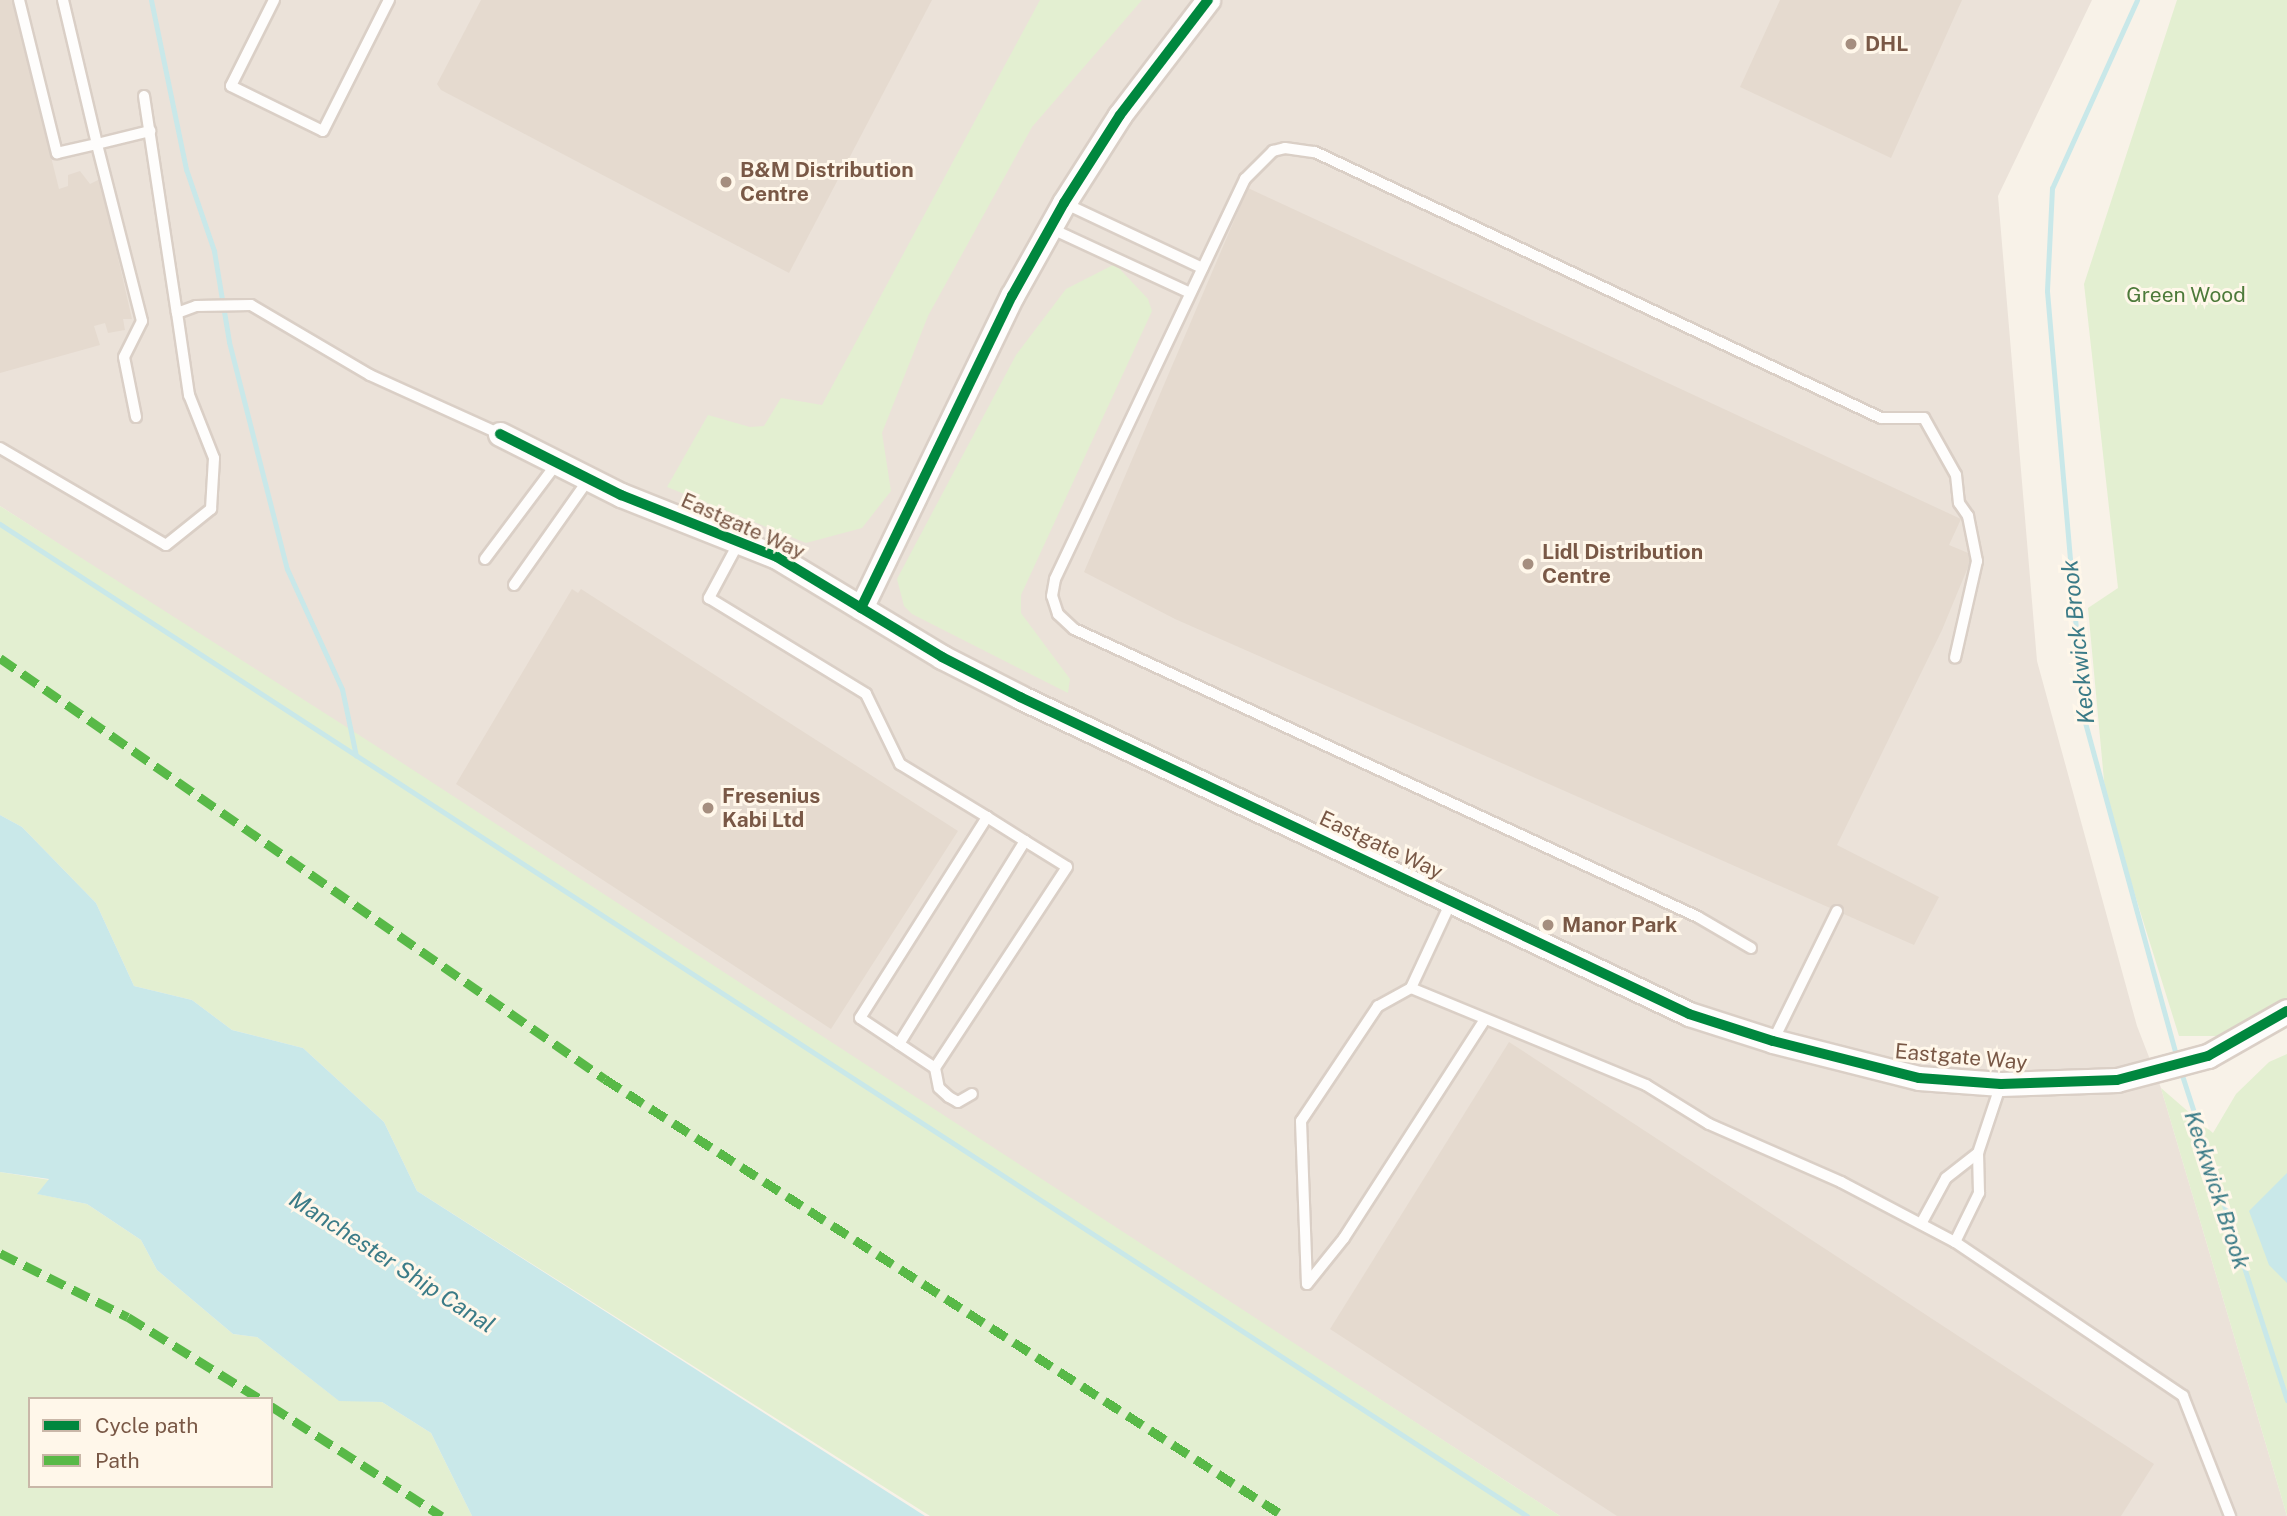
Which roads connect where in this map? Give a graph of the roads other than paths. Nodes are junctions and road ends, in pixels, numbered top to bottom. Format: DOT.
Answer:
graph roads {
  1 [pos="19,0"];
  2 [pos="63,0"];
  3 [pos="274,0"];
  4 [pos="389,0"];
  5 [pos="1208,0"];
  6 [pos="144,96"];
  7 [pos="150,131"];
  8 [pos="97,144"];
  9 [pos="1064,203"];
  10 [pos="1050,228"];
  11 [pos="1202,268"];
  12 [pos="1191,293"];
  13 [pos="177,313"];
  14 [pos="136,417"];
  15 [pos="500,434"];
  16 [pos="0,448"];
  17 [pos="557,463"];
  18 [pos="588,480"];
  19 [pos="739,542"];
  20 [pos="485,559"];
  21 [pos="514,585"];
  22 [pos="861,608"];
  23 [pos="1955,658"];
  24 [pos="987,817"];
  25 [pos="1025,841"];
  26 [pos="1452,900"];
  27 [pos="1837,911"];
  28 [pos="1751,948"];
  29 [pos="1411,988"];
  30 [pos="2287,1011"];
  31 [pos="1485,1019"];
  32 [pos="1773,1041"];
  33 [pos="899,1044"];
  34 [pos="935,1069"];
  35 [pos="2001,1084"];
  36 [pos="972,1094"];
  37 [pos="1978,1153"];
  38 [pos="1922,1222"];
  39 [pos="1955,1242"];
  40 [pos="2228,1514"];
  1 -- 8 [label="lane"];
  2 -- 8 [label="lane"];
  3 -- 4 [label="lane"];
  5 -- 9 [label="street"];
  6 -- 7 [label="lane"];
  7 -- 8 [label="lane"];
  7 -- 13 [label="lane"];
  8 -- 14 [label="lane"];
  9 -- 10 [label="street"];
  9 -- 11 [label="lane"];
  10 -- 12 [label="lane"];
  10 -- 22 [label="street"];
  11 -- 12 [label="lane"];
  11 -- 23 [label="lane"];
  12 -- 28 [label="lane"];
  13 -- 15 [label="lane"];
  13 -- 16 [label="lane"];
  15 -- 17 [label="street, Eastgate Way"];
  17 -- 18 [label="street, Eastgate Way"];
  17 -- 20 [label="lane"];
  18 -- 19 [label="street, Eastgate Way"];
  18 -- 21 [label="lane"];
  19 -- 22 [label="street, Eastgate Way"];
  19 -- 24 [label="lane"];
  22 -- 26 [label="street, Eastgate Way"];
  24 -- 25 [label="lane"];
  24 -- 33 [label="lane"];
  25 -- 33 [label="lane"];
  25 -- 34 [label="lane"];
  26 -- 29 [label="lane"];
  26 -- 32 [label="street, Eastgate Way"];
  27 -- 32 [label="lane"];
  29 -- 31 [label="lane"];
  29 -- 31 [label="lane"];
  30 -- 35 [label="street, Eastgate Way"];
  31 -- 38 [label="lane"];
  32 -- 35 [label="street, Eastgate Way"];
  33 -- 34 [label="lane"];
  34 -- 36 [label="lane"];
  35 -- 37 [label="lane"];
  37 -- 38 [label="lane"];
  37 -- 39 [label="lane"];
  38 -- 39 [label="lane"];
  39 -- 40 [label="lane"];
}
